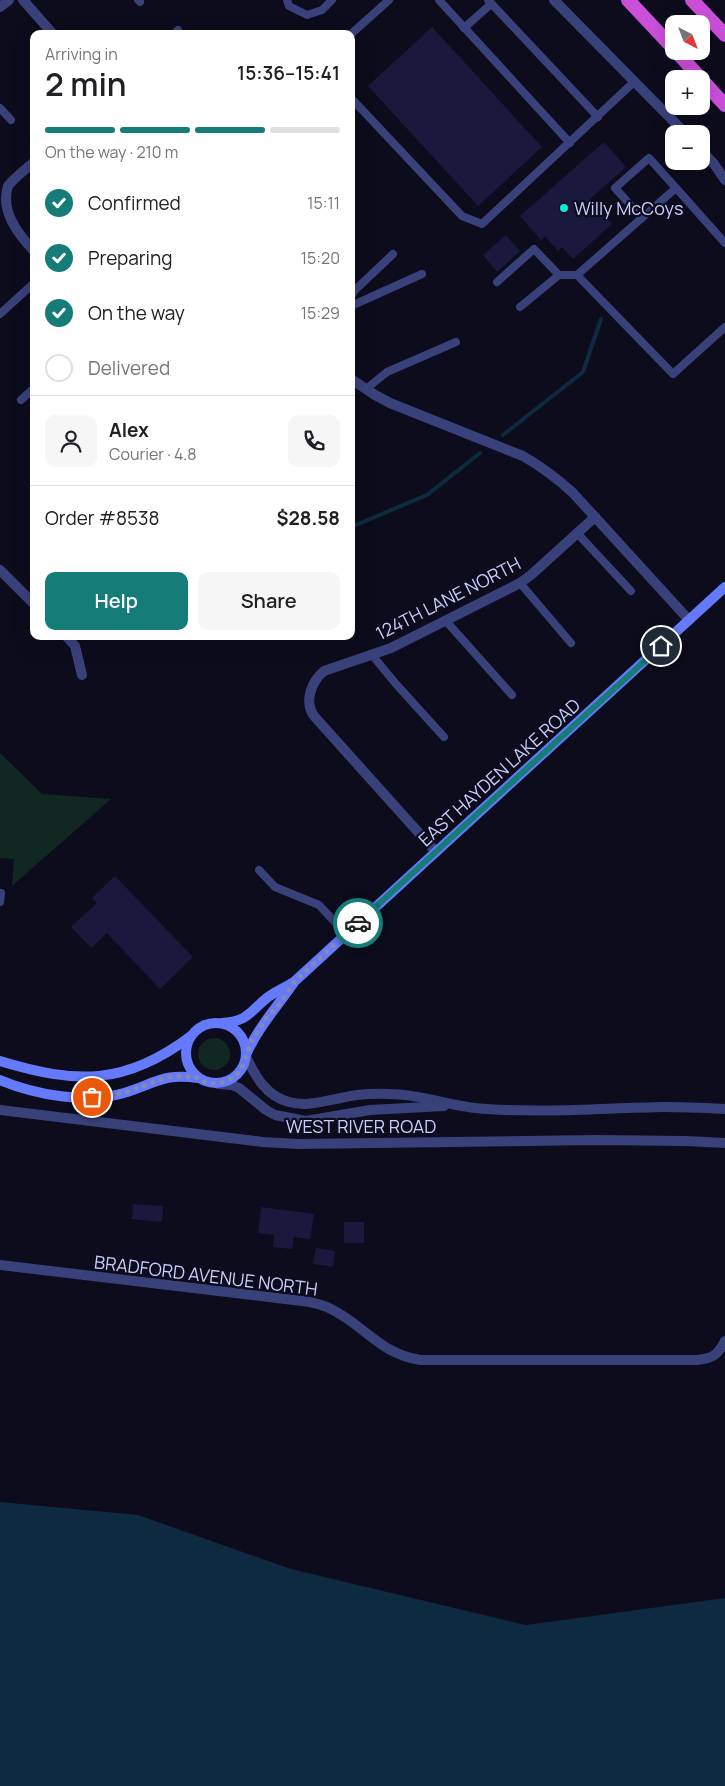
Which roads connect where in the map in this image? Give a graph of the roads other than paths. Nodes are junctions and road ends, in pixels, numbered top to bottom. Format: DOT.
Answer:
graph roads {
  1 [pos="9,0"];
  2 [pos="23,0"];
  3 [pos="286,0"];
  4 [pos="332,0"];
  5 [pos="389,0"];
  6 [pos="439,0"];
  7 [pos="554,0"];
  8 [pos="628,0"];
  9 [pos="692,0"];
  10 [pos="490,2"];
  11 [pos="0,8"];
  12 [pos="464,28"];
  13 [pos="49,30"];
  14 [pos="355,30"];
  15 [pos="725,35"];
  16 [pos="665,39"];
  17 [pos="684,60"];
  18 [pos="693,70"];
  19 [pos="635,81"];
  20 [pos="710,88"];
  21 [pos="355,102"];
  22 [pos="725,104"];
  23 [pos="0,108"];
  24 [pos="598,117"];
  25 [pos="11,120"];
  26 [pos="677,125"];
  27 [pos="570,143"];
  28 [pos="710,161"];
  29 [pos="30,166"];
  30 [pos="725,180"];
  31 [pos="676,188"];
  32 [pos="642,218"];
  33 [pos="725,243"];
  34 [pos="30,246"];
  35 [pos="393,254"];
  36 [pos="422,274"];
  37 [pos="559,275"];
  38 [pos="577,275"];
  39 [pos="496,282"];
  40 [pos="30,287"];
  41 [pos="355,290"];
  42 [pos="355,304"];
  43 [pos="520,307"];
  44 [pos="0,314"];
  45 [pos="725,327"];
  46 [pos="456,342"];
  47 [pos="355,383"];
  48 [pos="366,389"];
  49 [pos="30,392"];
  50 [pos="21,400"];
  51 [pos="595,516"];
  52 [pos="577,533"];
  53 [pos="0,570"];
  54 [pos="520,583"];
  55 [pos="725,587"];
  56 [pos="631,591"];
  57 [pos="30,600"];
  58 [pos="689,620"];
  59 [pos="446,621"];
  60 [pos="70,640"];
  61 [pos="571,643"];
  62 [pos="372,655"];
  63 [pos="82,675"];
  64 [pos="512,695"];
  65 [pos="444,737"];
  66 [pos="436,852"];
  67 [pos="259,870"];
  68 [pos="1,893"];
  69 [pos="0,902"];
  70 [pos="346,934"];
  71 [pos="295,981"];
  72 [pos="221,1023"];
  73 [pos="191,1036"];
  74 [pos="246,1056"];
  75 [pos="0,1061"];
  76 [pos="198,1078"];
  77 [pos="0,1080"];
  78 [pos="218,1084"];
  79 [pos="450,1105"];
  80 [pos="725,1109"];
  81 [pos="0,1110"];
  82 [pos="725,1143"];
  83 [pos="0,1265"];
  84 [pos="725,1341"];
  1 -- 11 [label="street"];
  2 -- 13 [label="street"];
  3 -- 4 [label="lane"];
  5 -- 14 [label="lane"];
  6 -- 12 [label="lane"];
  7 -- 19 [label="street"];
  8 -- 16 [label="highway"];
  9 -- 15 [label="highway"];
  10 -- 12 [label="lane"];
  10 -- 24 [label="lane"];
  12 -- 27 [label="lane"];
  17 -- 18 [label="highway"];
  19 -- 24 [label="lane"];
  19 -- 26 [label="street"];
  20 -- 22 [label="highway"];
  21 -- 27 [label="lane"];
  23 -- 25 [label="lane"];
  24 -- 27 [label="lane"];
  28 -- 30 [label="street"];
  29 -- 34 [label="street"];
  31 -- 32 [label="lane"];
  31 -- 32 [label="lane"];
  31 -- 33 [label="lane"];
  32 -- 38 [label="lane"];
  35 -- 41 [label="lane"];
  36 -- 42 [label="lane"];
  37 -- 38 [label="lane"];
  37 -- 39 [label="lane"];
  37 -- 43 [label="lane"];
  38 -- 45 [label="lane"];
  40 -- 44 [label="lane"];
  46 -- 48 [label="lane"];
  47 -- 48 [label="street"];
  48 -- 51 [label="street"];
  49 -- 50 [label="lane"];
  51 -- 52 [label="street, 124TH LANE NORTH"];
  51 -- 58 [label="street"];
  52 -- 54 [label="street, 124TH LANE NORTH"];
  52 -- 56 [label="lane"];
  53 -- 57 [label="street"];
  54 -- 59 [label="street, 124TH LANE NORTH"];
  54 -- 61 [label="lane"];
  55 -- 58 [label="main road, EAST HAYDEN LAKE ROAD"];
  58 -- 66 [label="main road, EAST HAYDEN LAKE ROAD"];
  59 -- 62 [label="street, 124TH LANE NORTH"];
  59 -- 64 [label="lane"];
  60 -- 63 [label="street"];
  62 -- 65 [label="lane"];
  62 -- 66 [label="street, 124TH LANE NORTH"];
  66 -- 70 [label="main road, EAST HAYDEN LAKE ROAD"];
  67 -- 70 [label="lane"];
  68 -- 69 [label="lane"];
  70 -- 71 [label="main road, EAST HAYDEN LAKE ROAD"];
  71 -- 72 [label="main road, EAST HAYDEN LAKE ROAD"];
  71 -- 74 [label="main road, EAST HAYDEN LAKE ROAD"];
  72 -- 73 [label="main road"];
  72 -- 74 [label="main road"];
  73 -- 75 [label="main road"];
  73 -- 76 [label="main road"];
  74 -- 78 [label="main road"];
  74 -- 79 [label="street, WEST RIVER ROAD"];
  76 -- 77 [label="main road"];
  76 -- 78 [label="main road"];
  78 -- 79 [label="street, WEST RIVER ROAD"];
  79 -- 80 [label="street, WEST RIVER ROAD"];
  81 -- 82 [label="street, WEST RIVER ROAD"];
  83 -- 84 [label="street, BRADFORD AVENUE NORTH"];
}
